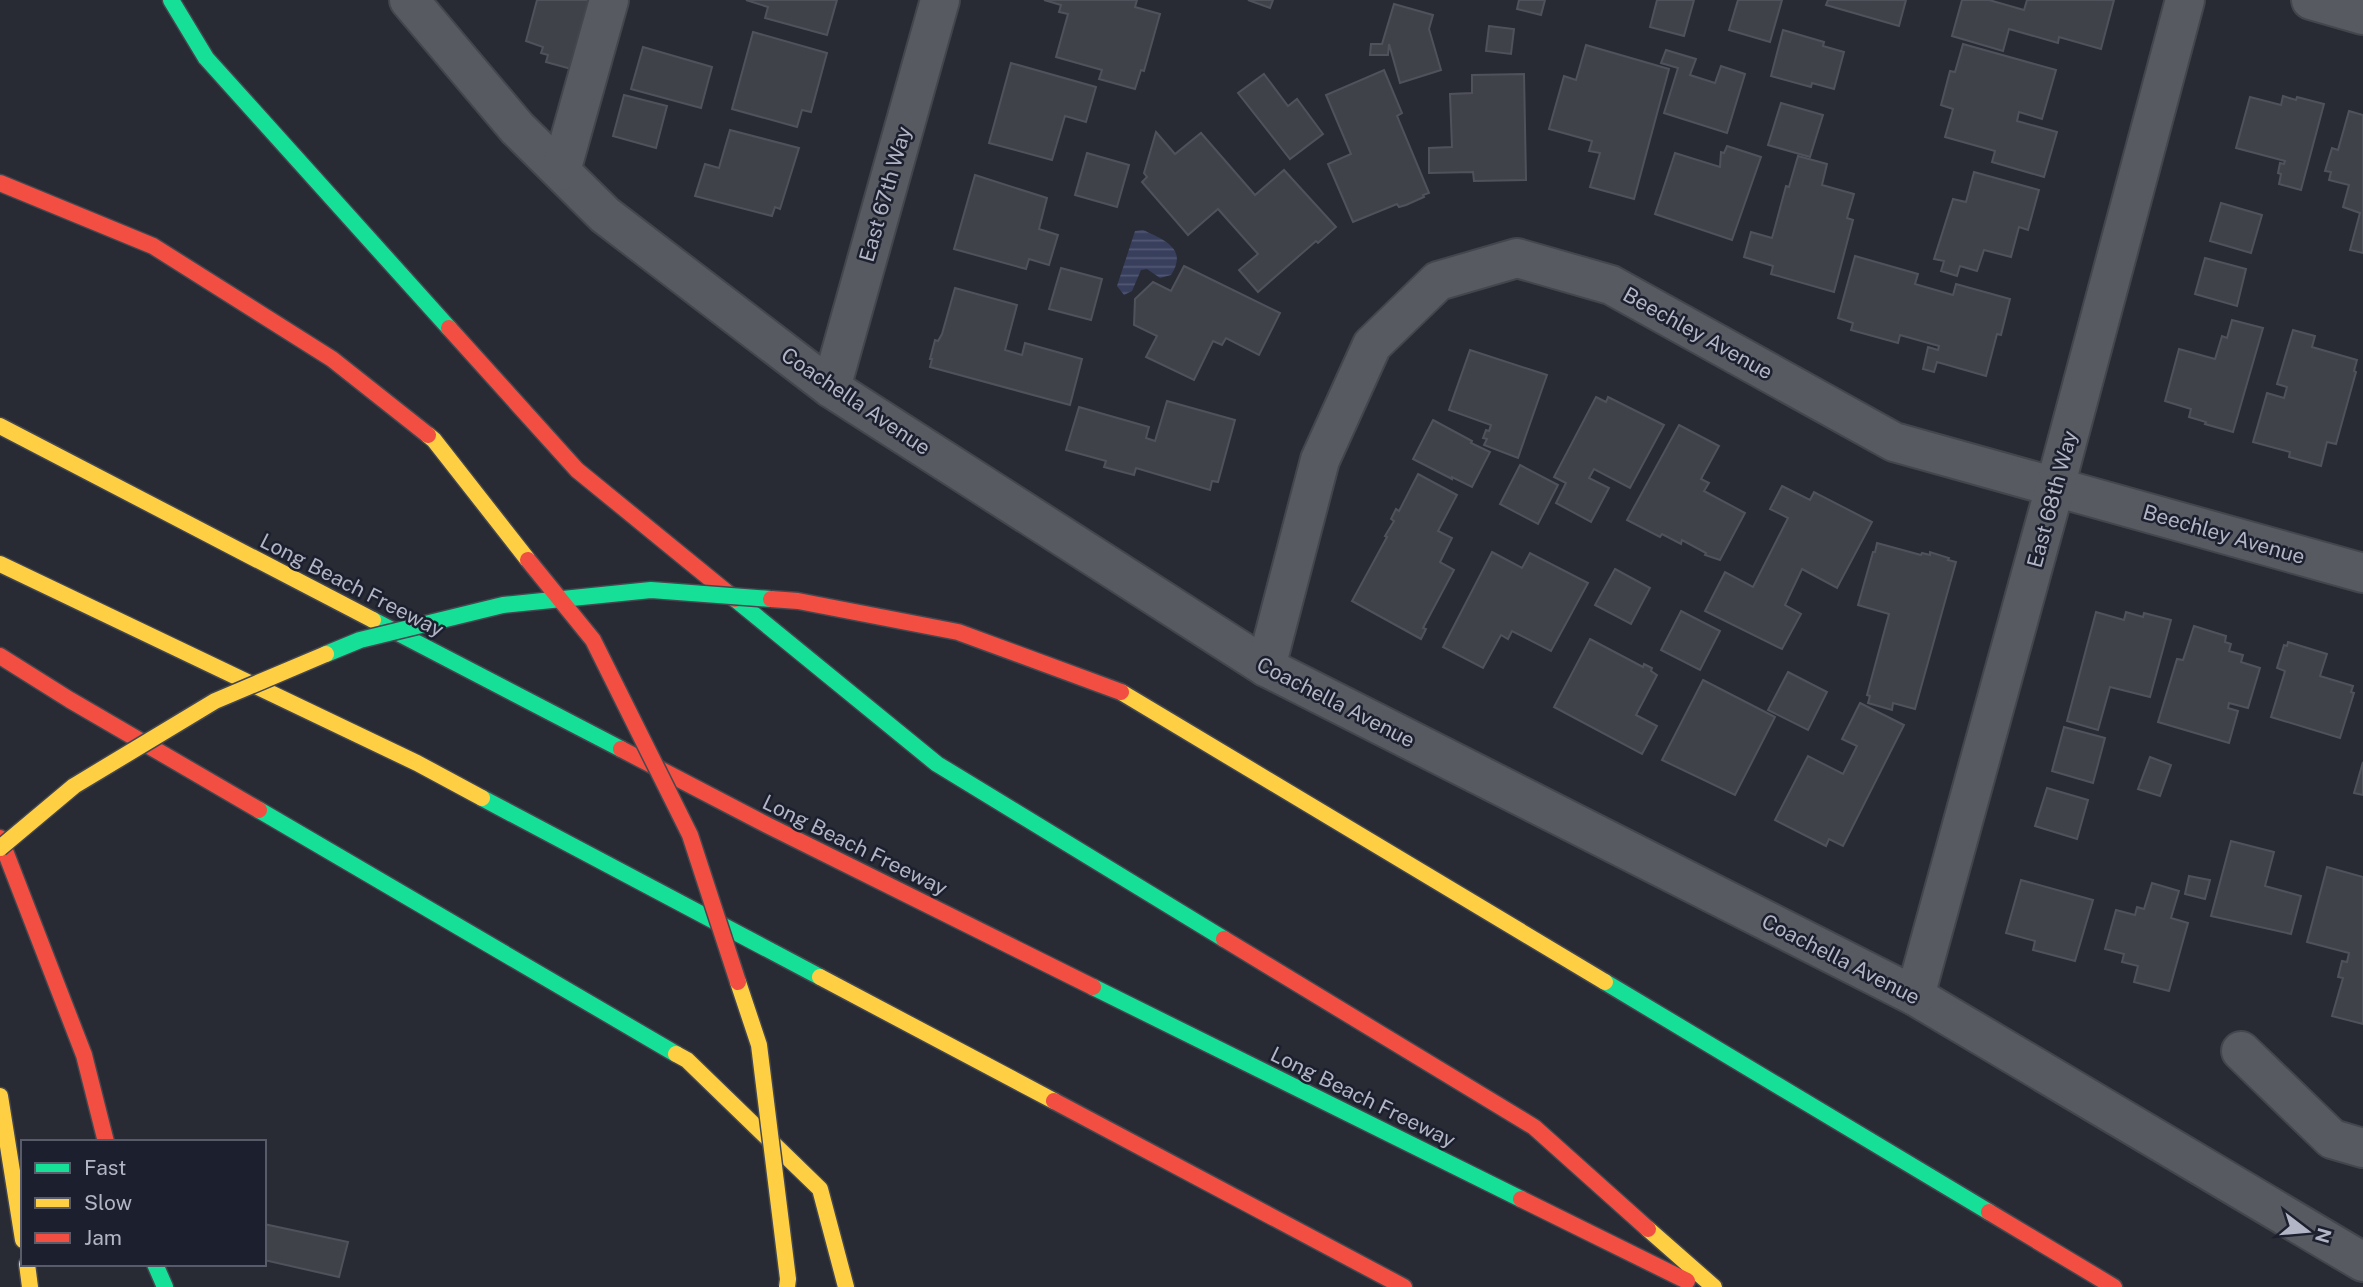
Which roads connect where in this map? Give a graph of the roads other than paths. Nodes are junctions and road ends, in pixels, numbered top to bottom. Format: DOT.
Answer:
graph roads {
  1 [pos="171,0"];
  2 [pos="409,0"];
  3 [pos="609,0"];
  4 [pos="940,0"];
  5 [pos="2185,0"];
  6 [pos="2311,0"];
  7 [pos="2363,15"];
  8 [pos="561,171"];
  9 [pos="0,183"];
  10 [pos="831,388"];
  11 [pos="0,426"];
  12 [pos="2055,487"];
  13 [pos="0,564"];
  14 [pos="2363,573"];
  15 [pos="0,656"];
  16 [pos="1266,667"];
  17 [pos="0,838"];
  18 [pos="0,848"];
  19 [pos="1915,996"];
  20 [pos="2241,1051"];
  21 [pos="0,1096"];
  22 [pos="107,1140"];
  23 [pos="2363,1148"];
  24 [pos="21,1227"];
  25 [pos="2363,1262"];
  26 [pos="27,1266"];
  27 [pos="156,1266"];
  28 [pos="30,1287"];
  29 [pos="166,1287"];
  30 [pos="787,1287"];
  31 [pos="846,1287"];
  32 [pos="1404,1287"];
  33 [pos="1699,1287"];
  34 [pos="1714,1287"];
  35 [pos="2114,1287"];
  1 -- 34 [label="highway"];
  2 -- 8 [label="street, Coachella Avenue"];
  3 -- 8 [label="street"];
  4 -- 10 [label="street, East 67th Way"];
  5 -- 12 [label="street, East 68th Way"];
  6 -- 7 [label="street"];
  8 -- 10 [label="street, Coachella Avenue"];
  9 -- 30 [label="highway, bridge"];
  10 -- 16 [label="street, Coachella Avenue"];
  11 -- 33 [label="highway, Long Beach Freeway"];
  12 -- 14 [label="street, Beechley Avenue"];
  12 -- 16 [label="street, Beechley Avenue"];
  12 -- 19 [label="street, East 68th Way"];
  13 -- 32 [label="highway"];
  15 -- 31 [label="highway"];
  16 -- 19 [label="street, Coachella Avenue"];
  17 -- 22 [label="highway"];
  18 -- 35 [label="highway, bridge"];
  19 -- 25 [label="street, Coachella Avenue"];
  20 -- 23 [label="street"];
  21 -- 24 [label="highway"];
  26 -- 28 [label="highway"];
  27 -- 29 [label="highway"];
}
